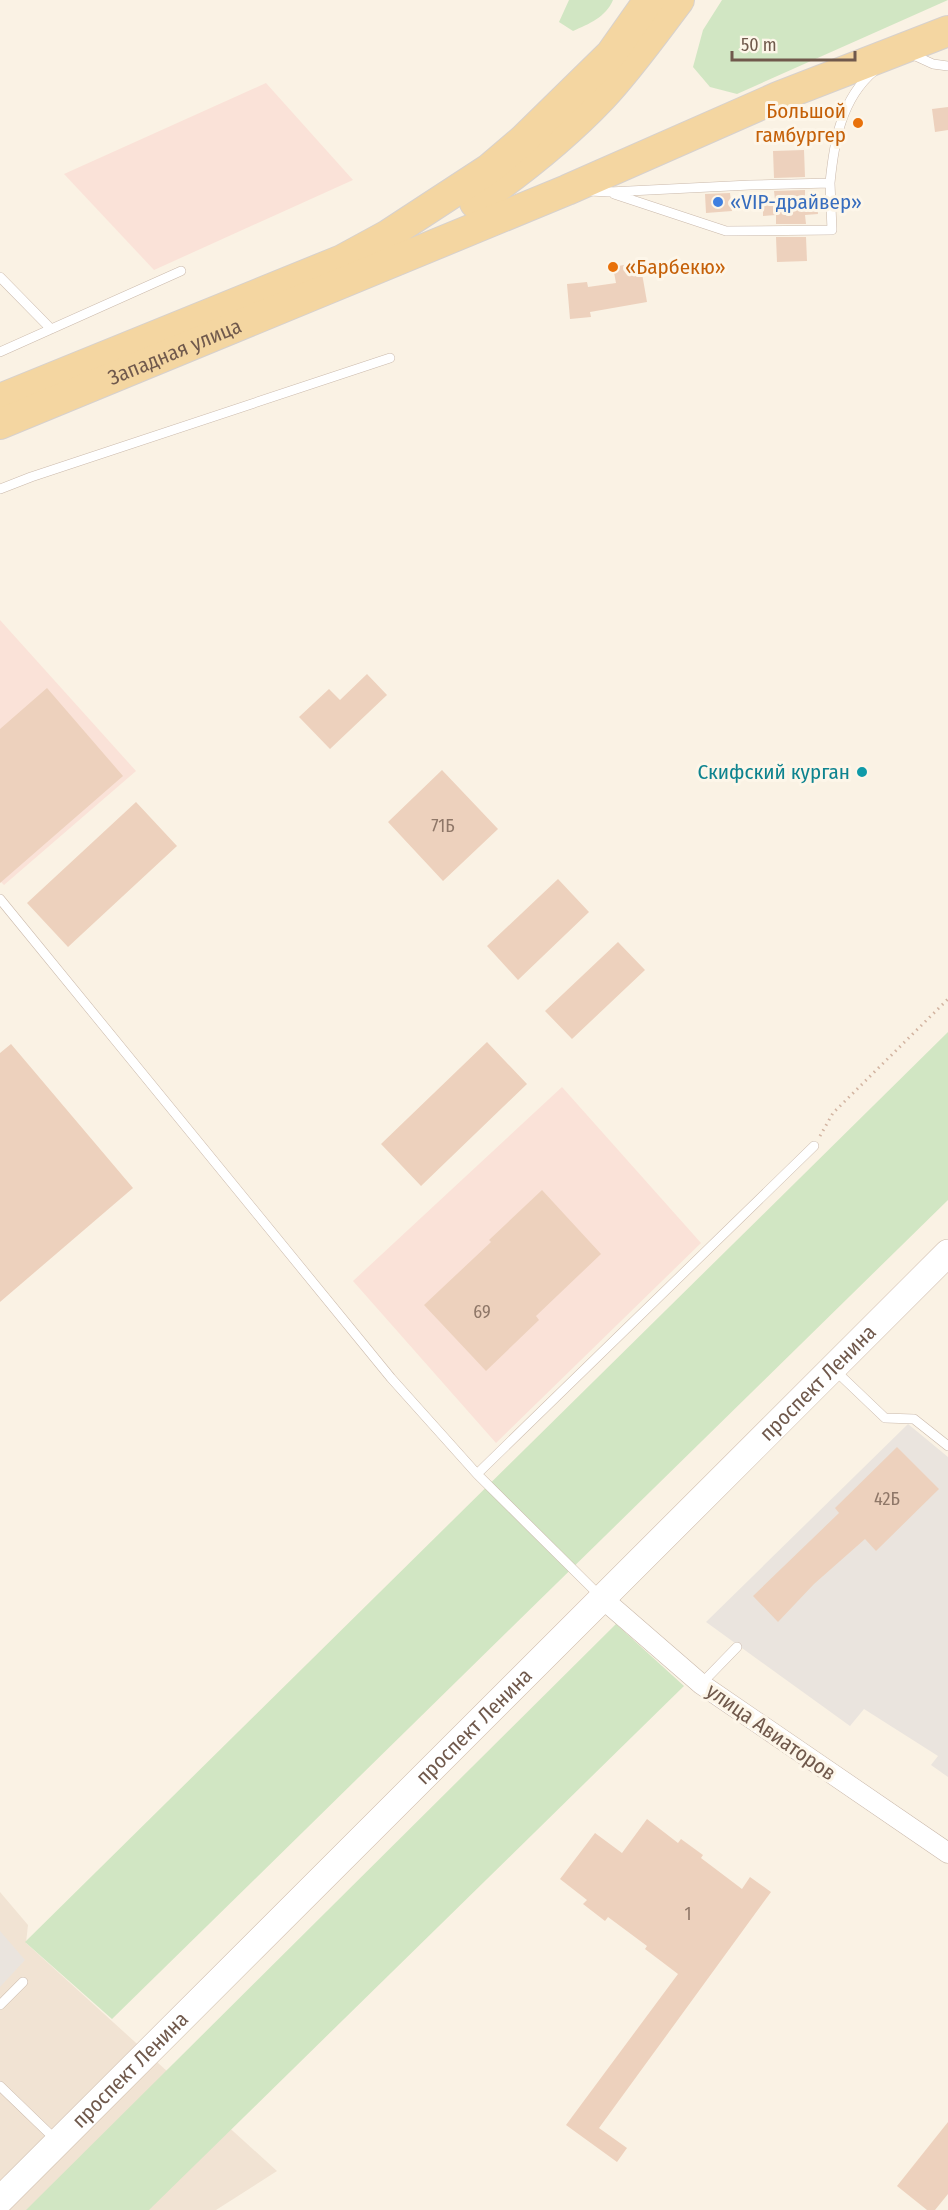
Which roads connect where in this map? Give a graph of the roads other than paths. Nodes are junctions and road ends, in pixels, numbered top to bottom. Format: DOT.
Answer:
graph roads {
  1 [pos="629,0"];
  2 [pos="649,0"];
  3 [pos="679,0"];
  4 [pos="948,31"];
  5 [pos="901,49"];
  6 [pos="948,66"];
  7 [pos="588,76"];
  8 [pos="830,183"];
  9 [pos="567,190"];
  10 [pos="609,192"];
  11 [pos="346,270"];
  12 [pos="181,272"];
  13 [pos="0,277"];
  14 [pos="51,329"];
  15 [pos="0,352"];
  16 [pos="390,358"];
  17 [pos="0,399"];
  18 [pos="0,424"];
  19 [pos="0,489"];
  20 [pos="0,899"];
  21 [pos="814,1146"];
  22 [pos="948,1253"];
  23 [pos="948,1271"];
  24 [pos="842,1377"];
  25 [pos="948,1446"];
  26 [pos="477,1474"];
  27 [pos="608,1604"];
  28 [pos="736,1647"];
  29 [pos="701,1684"];
  30 [pos="948,1853"];
  31 [pos="23,1982"];
  32 [pos="0,2005"];
  33 [pos="0,2086"];
  34 [pos="58,2142"];
  35 [pos="0,2200"];
  36 [pos="8,2210"];
  1 -- 7 [label="main road"];
  2 -- 7 [label="main road"];
  3 -- 11 [label="main road"];
  4 -- 5 [label="main road"];
  5 -- 6 [label="lane"];
  5 -- 8 [label="lane"];
  5 -- 9 [label="main road"];
  7 -- 11 [label="main road"];
  8 -- 10 [label="lane"];
  8 -- 10 [label="lane"];
  9 -- 10 [label="lane"];
  9 -- 11 [label="main road"];
  11 -- 17 [label="main road, Западная улица"];
  11 -- 18 [label="main road, Западная улица"];
  12 -- 14 [label="lane"];
  13 -- 14 [label="lane"];
  14 -- 15 [label="lane"];
  16 -- 19 [label="lane"];
  20 -- 26 [label="lane"];
  21 -- 26 [label="lane"];
  22 -- 27 [label="main road, проспект Ленина"];
  23 -- 24 [label="main road, проспект Ленина"];
  24 -- 25 [label="lane"];
  24 -- 27 [label="main road, проспект Ленина"];
  26 -- 27 [label="lane"];
  27 -- 29 [label="street, улица Авиаторов"];
  27 -- 34 [label="main road, проспект Ленина"];
  27 -- 36 [label="main road, проспект Ленина"];
  28 -- 29 [label="lane"];
  29 -- 30 [label="street, улица Авиаторов"];
  31 -- 32 [label="lane"];
  33 -- 34 [label="lane"];
  34 -- 35 [label="main road, проспект Ленина"];
}
